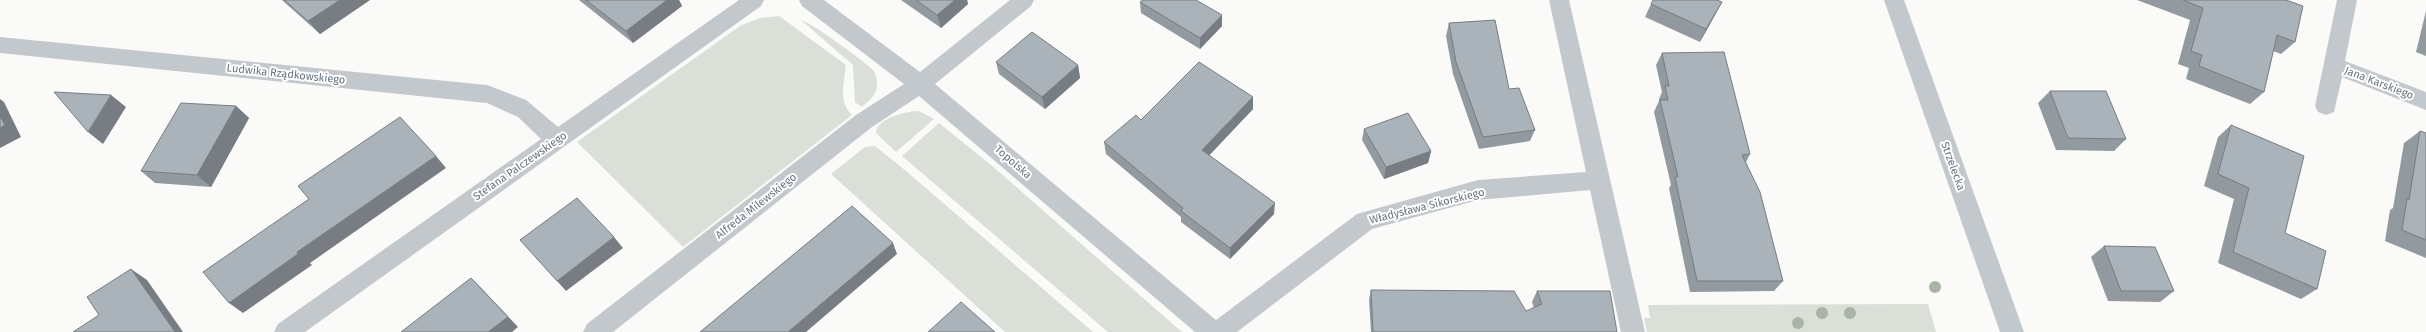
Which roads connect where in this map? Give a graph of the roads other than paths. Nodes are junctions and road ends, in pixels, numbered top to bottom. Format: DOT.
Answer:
graph roads {
  1 [pos="754,0"];
  2 [pos="809,0"];
  3 [pos="1024,0"];
  4 [pos="1559,0"];
  5 [pos="1894,0"];
  6 [pos="2347,0"];
  7 [pos="0,44"];
  8 [pos="2333,65"];
  9 [pos="920,84"];
  10 [pos="2426,101"];
  11 [pos="2326,106"];
  12 [pos="556,140"];
  13 [pos="1599,180"];
  14 [pos="286,332"];
  15 [pos="595,332"];
  16 [pos="1212,332"];
  17 [pos="1219,332"];
  18 [pos="1633,332"];
  19 [pos="2012,332"];
  1 -- 12 [label="street, Stefana Palczewskiego"];
  2 -- 9 [label="street, Topolska"];
  3 -- 9 [label="street, Alfreda Milewskiego"];
  4 -- 13 [label="street"];
  5 -- 19 [label="street, Strzelecka"];
  6 -- 8 [label="street"];
  7 -- 12 [label="street, Ludwika Rządkowskiego"];
  8 -- 10 [label="street, Jana Karskiego"];
  8 -- 11 [label="street"];
  9 -- 15 [label="street, Alfreda Milewskiego"];
  9 -- 16 [label="street, Topolska"];
  12 -- 14 [label="street, Stefana Palczewskiego"];
  13 -- 17 [label="street, Władysława Sikorskiego"];
  13 -- 18 [label="street"];
}
